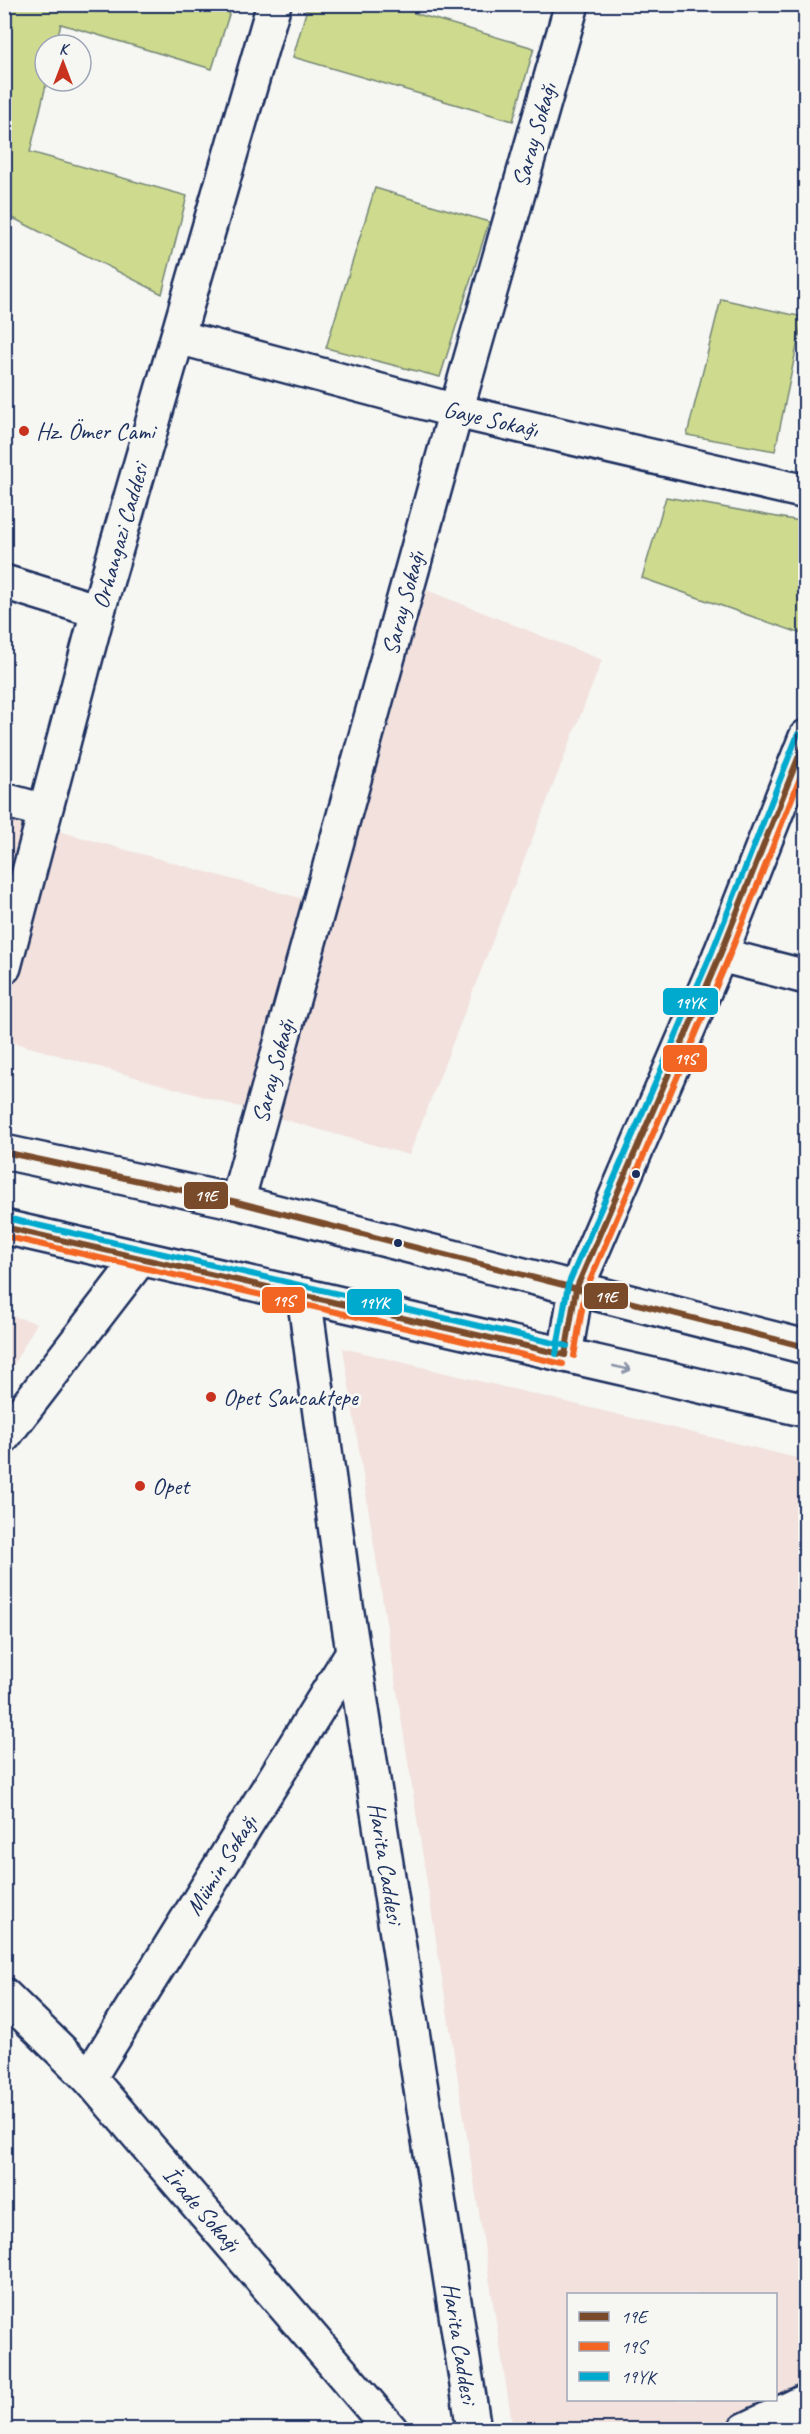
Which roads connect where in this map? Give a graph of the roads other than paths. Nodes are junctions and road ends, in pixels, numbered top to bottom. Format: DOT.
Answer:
graph roads {
  1 [pos="274,4"];
  2 [pos="572,4"];
  3 [pos="178,337"];
  4 [pos="456,411"];
  5 [pos="806,492"];
  6 [pos="4,582"];
  7 [pos="98,611"];
  8 [pos="806,737"];
  9 [pos="4,800"];
  10 [pos="44,811"];
  11 [pos="720,954"];
  12 [pos="4,967"];
  13 [pos="806,977"];
  14 [pos="4,1152"];
  15 [pos="237,1202"];
  16 [pos="4,1227"];
  17 [pos="140,1259"];
  18 [pos="576,1289"];
  19 [pos="304,1295"];
  20 [pos="806,1347"];
  21 [pos="565,1355"];
  22 [pos="806,1410"];
  23 [pos="4,1436"];
  24 [pos="353,1652"];
  25 [pos="4,1995"];
  26 [pos="89,2078"];
  27 [pos="806,2401"];
  28 [pos="391,2430"];
  29 [pos="474,2430"];
  30 [pos="745,2430"];
  1 -- 3 [label="street, Orhangazi Caddesi"];
  2 -- 4 [label="street, Saray Sokağı"];
  3 -- 4 [label="street, Gaye Sokağı"];
  3 -- 7 [label="street, Orhangazi Caddesi"];
  4 -- 5 [label="street, Gaye Sokağı"];
  4 -- 15 [label="street, Saray Sokağı"];
  6 -- 7 [label="street"];
  7 -- 10 [label="street, Orhangazi Caddesi"];
  8 -- 11 [label="street"];
  9 -- 10 [label="street"];
  10 -- 12 [label="street, Orhangazi Caddesi"];
  11 -- 13 [label="street"];
  11 -- 18 [label="street"];
  14 -- 15 [label="street"];
  15 -- 18 [label="street"];
  16 -- 17 [label="street"];
  17 -- 19 [label="street"];
  17 -- 23 [label="street"];
  18 -- 20 [label="street"];
  18 -- 21 [label="street"];
  19 -- 21 [label="street"];
  19 -- 24 [label="street, Harita Caddesi"];
  21 -- 22 [label="street, one-way"];
  24 -- 26 [label="street, Mümin Sokağı"];
  24 -- 29 [label="street, Harita Caddesi"];
  25 -- 26 [label="street, İrade Sokağı"];
  26 -- 28 [label="street, İrade Sokağı"];
  27 -- 30 [label="street"];
}
